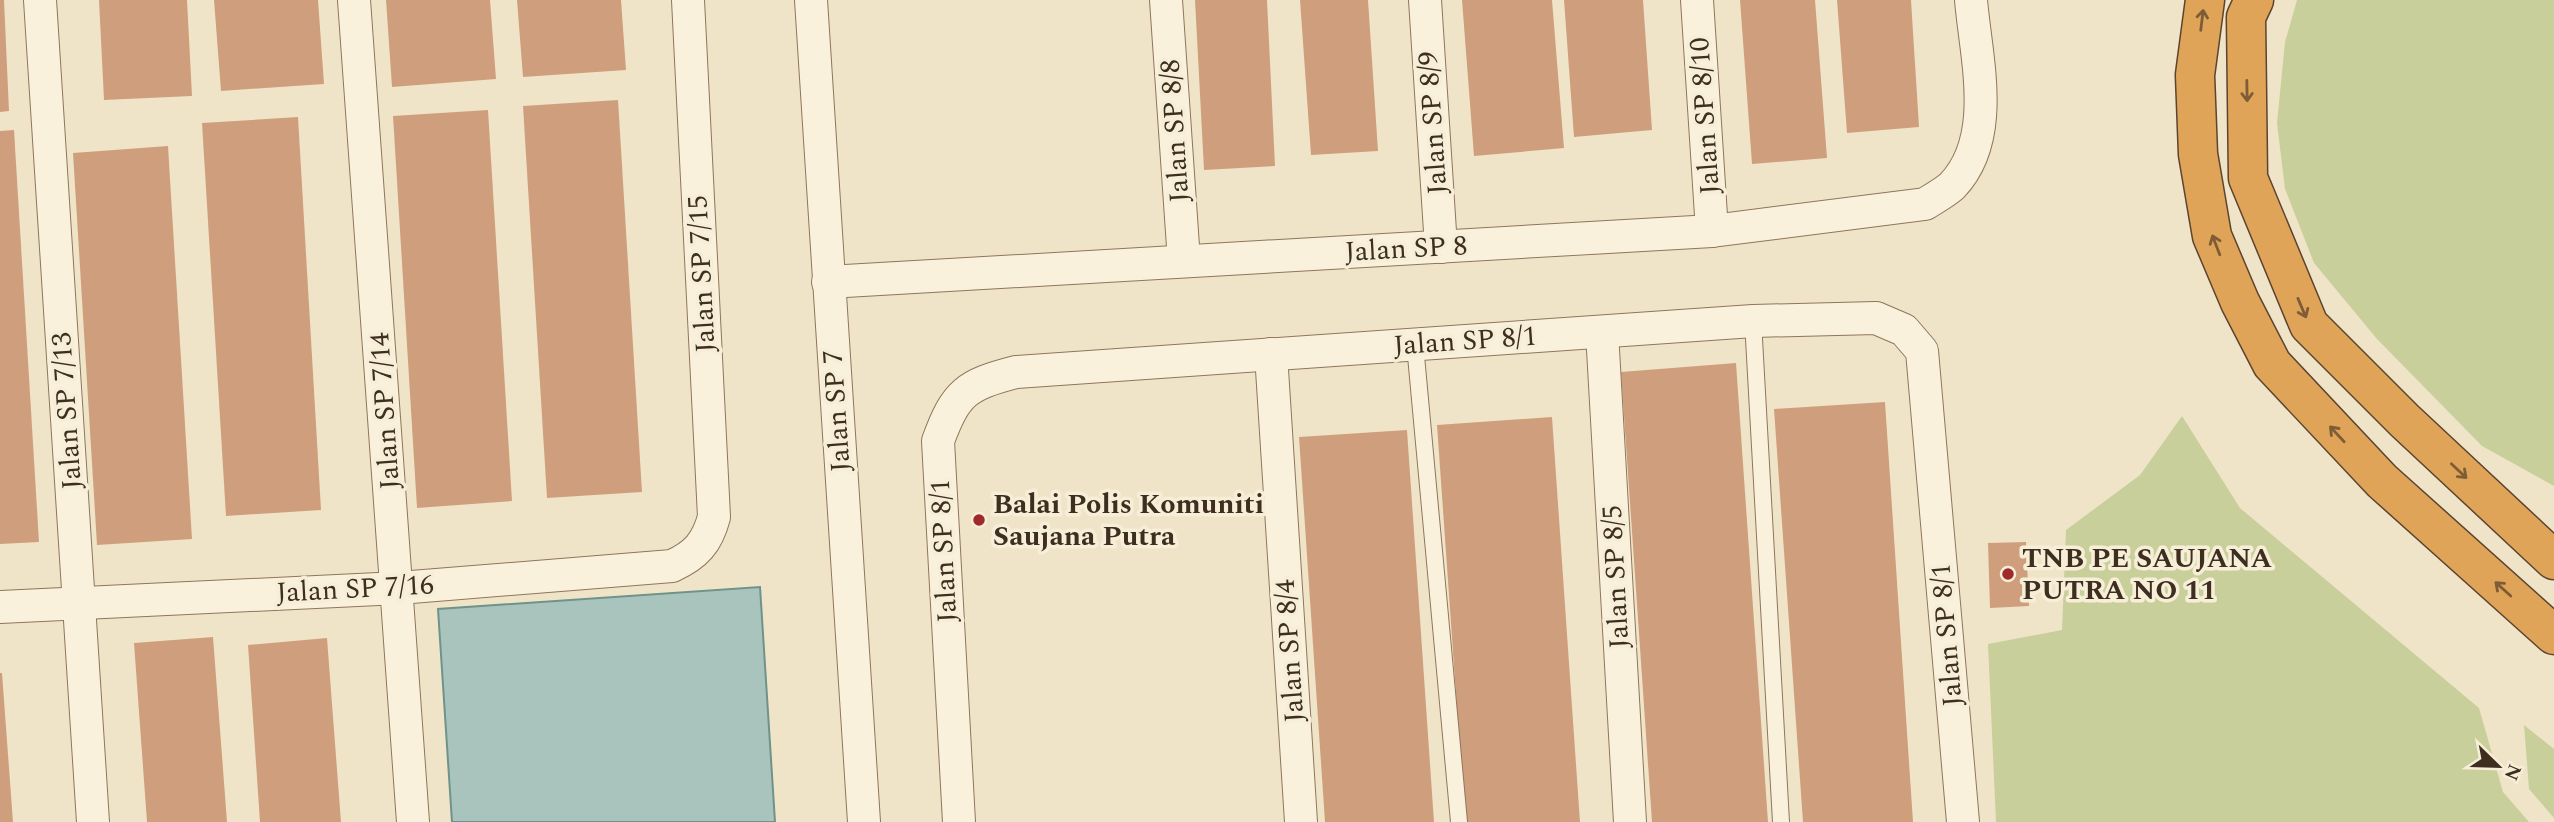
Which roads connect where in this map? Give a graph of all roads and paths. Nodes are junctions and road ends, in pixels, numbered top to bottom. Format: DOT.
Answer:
graph roads {
  1 [pos="40,0"];
  2 [pos="354,0"];
  3 [pos="688,0"];
  4 [pos="811,0"];
  5 [pos="1166,0"];
  6 [pos="1425,0"];
  7 [pos="1697,0"];
  8 [pos="1971,0"];
  9 [pos="2205,0"];
  10 [pos="2254,0"];
  11 [pos="1712,231"];
  12 [pos="1441,247"];
  13 [pos="1184,261"];
  14 [pos="828,282"];
  15 [pos="1753,321"];
  16 [pos="1602,332"];
  17 [pos="1415,345"];
  18 [pos="1271,354"];
  19 [pos="703,545"];
  20 [pos="2554,560"];
  21 [pos="399,587"];
  22 [pos="79,602"];
  23 [pos="0,607"];
  24 [pos="2554,635"];
  25 [pos="93,822"];
  26 [pos="413,822"];
  27 [pos="864,822"];
  28 [pos="959,822"];
  29 [pos="1300,822"];
  30 [pos="1460,822"];
  31 [pos="1630,822"];
  32 [pos="1781,822"];
  33 [pos="1963,822"];
  1 -- 22 [label="street, Jalan SP 7/13"];
  2 -- 21 [label="street, Jalan SP 7/14"];
  3 -- 19 [label="street, Jalan SP 7/15"];
  4 -- 14 [label="street, Jalan SP 7"];
  5 -- 13 [label="street, Jalan SP 8/8"];
  6 -- 12 [label="street, Jalan SP 8/9"];
  7 -- 11 [label="street, Jalan SP 8/10"];
  8 -- 11 [label="street, Jalan SP 8"];
  24 -- 9 [label="highway, one-way"];
  10 -- 20 [label="highway, one-way"];
  11 -- 12 [label="street, Jalan SP 8"];
  12 -- 13 [label="street, Jalan SP 8"];
  13 -- 14 [label="street, Jalan SP 8"];
  14 -- 27 [label="street, Jalan SP 7"];
  15 -- 16 [label="street, Jalan SP 8/1"];
  15 -- 32 [label="lane"];
  15 -- 33 [label="street, Jalan SP 8/1"];
  16 -- 17 [label="street, Jalan SP 8/1"];
  16 -- 31 [label="street, Jalan SP 8/5"];
  17 -- 18 [label="street, Jalan SP 8/1"];
  17 -- 30 [label="lane"];
  18 -- 28 [label="street, Jalan SP 8/1"];
  18 -- 29 [label="street, Jalan SP 8/4"];
  19 -- 21 [label="street, Jalan SP 7/16"];
  21 -- 22 [label="street, Jalan SP 7/16"];
  21 -- 26 [label="street, Jalan SP 7/14"];
  22 -- 23 [label="street, Jalan SP 7/16"];
  22 -- 25 [label="street, Jalan SP 7/13"];
}
